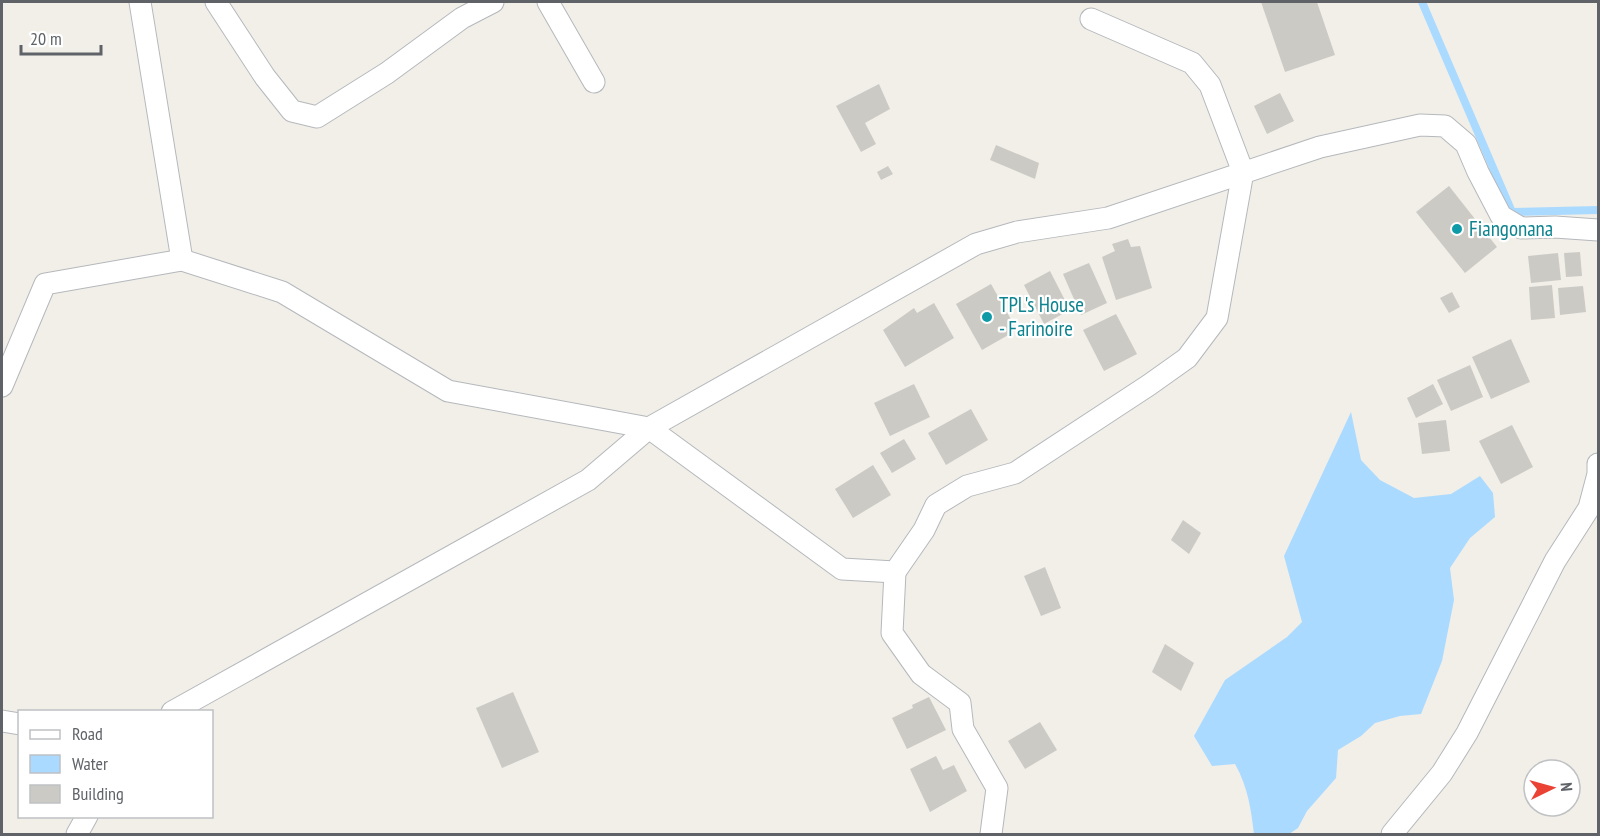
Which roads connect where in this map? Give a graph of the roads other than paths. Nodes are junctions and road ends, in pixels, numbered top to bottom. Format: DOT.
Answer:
graph roads {
  1 [pos="140,2"];
  2 [pos="216,2"];
  3 [pos="493,2"];
  4 [pos="548,2"];
  5 [pos="1091,19"];
  6 [pos="594,82"];
  7 [pos="1243,172"];
  8 [pos="1599,230"];
  9 [pos="182,260"];
  10 [pos="2,386"];
  11 [pos="649,428"];
  12 [pos="1599,464"];
  13 [pos="895,572"];
  14 [pos="174,710"];
  15 [pos="2,721"];
  16 [pos="18,724"];
  17 [pos="86,818"];
  18 [pos="77,834"];
  19 [pos="991,834"];
  20 [pos="1392,834"];
  1 -- 9 [label="street"];
  2 -- 3 [label="street"];
  4 -- 6 [label="street"];
  5 -- 7 [label="street"];
  7 -- 8 [label="street"];
  7 -- 11 [label="street"];
  7 -- 13 [label="street"];
  9 -- 10 [label="street"];
  9 -- 11 [label="street"];
  11 -- 13 [label="street"];
  11 -- 14 [label="street"];
  12 -- 20 [label="street"];
  13 -- 19 [label="street"];
  15 -- 16 [label="street"];
  17 -- 18 [label="street"];
}
